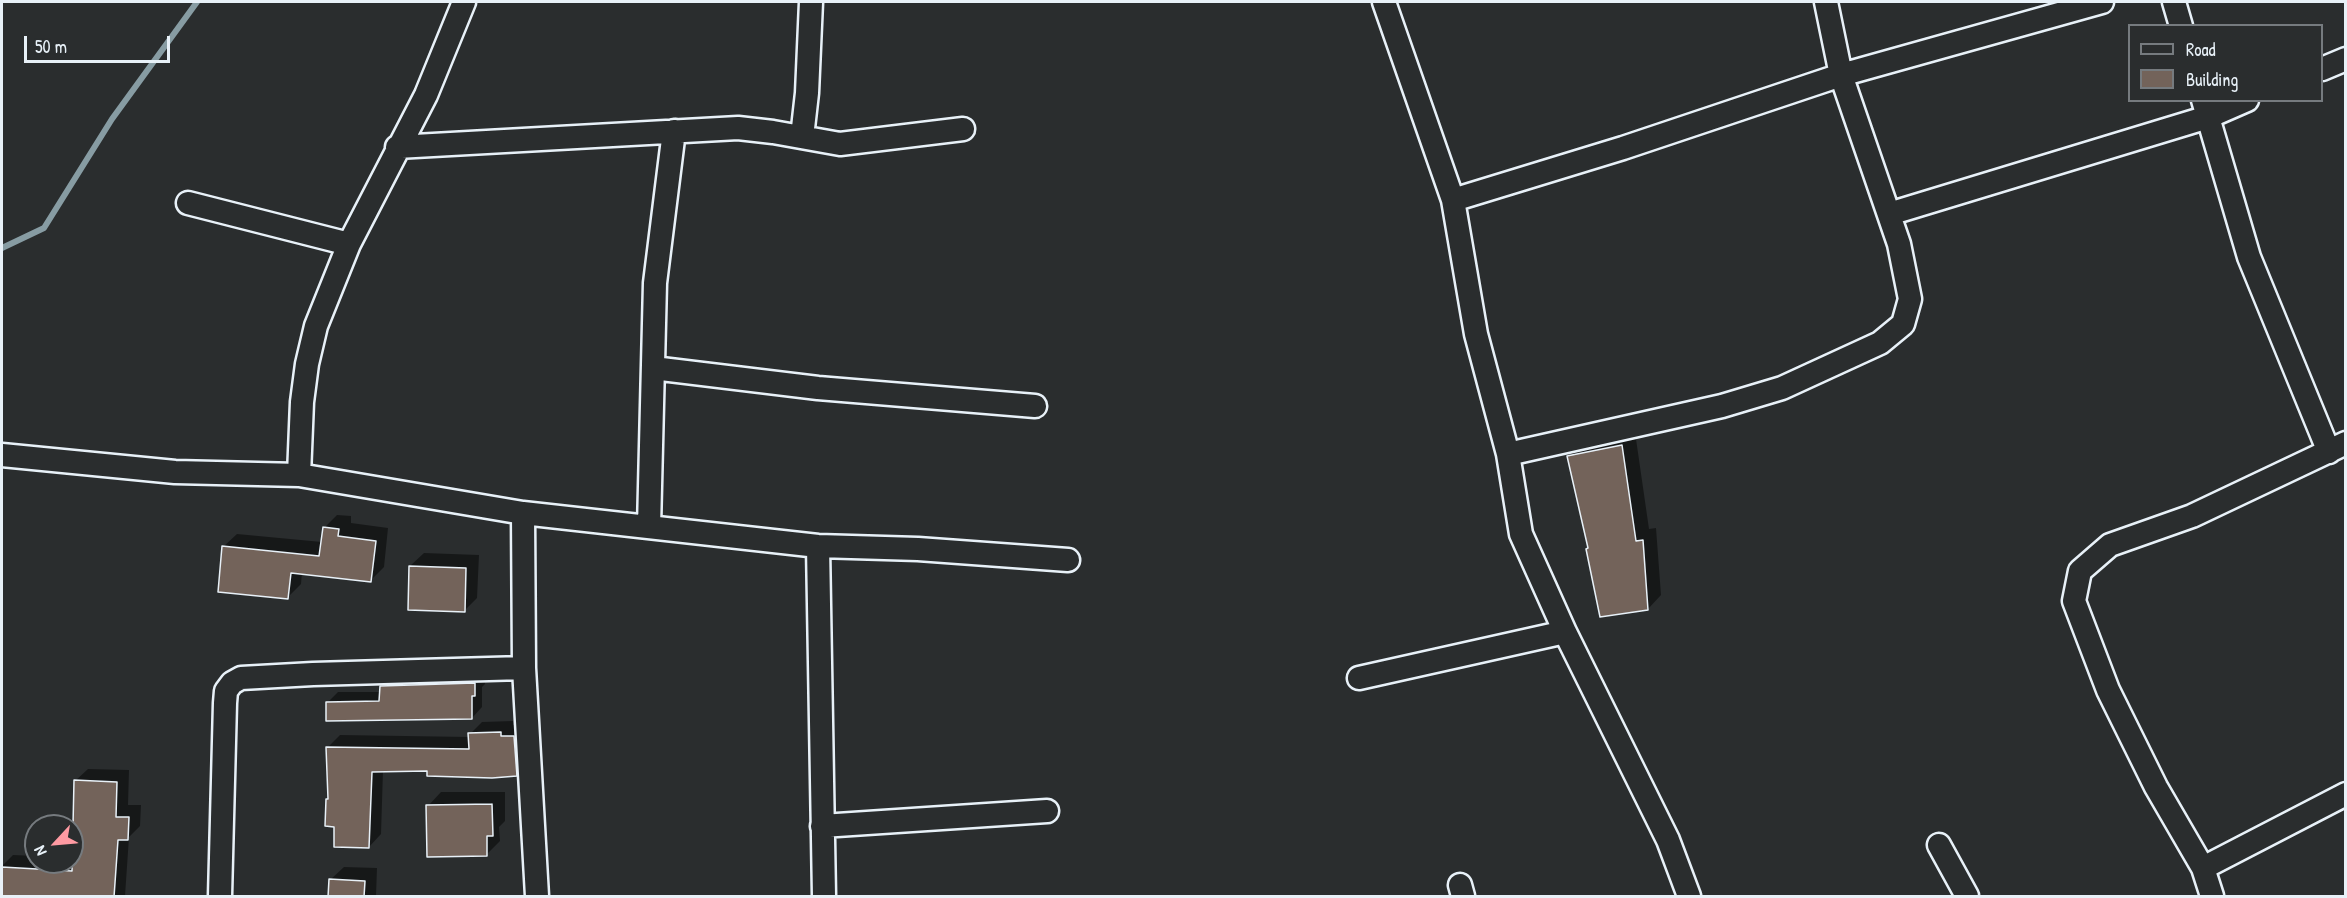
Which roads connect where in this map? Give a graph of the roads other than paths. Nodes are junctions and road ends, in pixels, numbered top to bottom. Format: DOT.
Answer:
graph roads {
  1 [pos="465,2"];
  2 [pos="811,2"];
  3 [pos="1384,2"];
  4 [pos="1826,2"];
  5 [pos="2102,2"];
  6 [pos="2174,2"];
  7 [pos="2180,24"];
  8 [pos="2346,60"];
  9 [pos="2323,69"];
  10 [pos="1841,75"];
  11 [pos="2238,102"];
  12 [pos="2205,109"];
  13 [pos="963,129"];
  14 [pos="674,131"];
  15 [pos="802,137"];
  16 [pos="397,147"];
  17 [pos="1452,200"];
  18 [pos="188,203"];
  19 [pos="1889,214"];
  20 [pos="350,244"];
  21 [pos="653,368"];
  22 [pos="1035,406"];
  23 [pos="2337,447"];
  24 [pos="1508,454"];
  25 [pos="2,455"];
  26 [pos="299,475"];
  27 [pos="522,513"];
  28 [pos="649,527"];
  29 [pos="818,546"];
  30 [pos="1068,560"];
  31 [pos="1565,632"];
  32 [pos="524,668"];
  33 [pos="1359,678"];
  34 [pos="2346,794"];
  35 [pos="1047,812"];
  36 [pos="822,826"];
  37 [pos="1939,844"];
  38 [pos="2203,868"];
  39 [pos="220,897"];
  40 [pos="537,897"];
  41 [pos="824,897"];
  42 [pos="1689,897"];
  43 [pos="1967,897"];
  44 [pos="2212,897"];
  1 -- 16 [label="street"];
  2 -- 15 [label="street"];
  3 -- 17 [label="street"];
  4 -- 10 [label="street"];
  5 -- 10 [label="street"];
  6 -- 7 [label="street"];
  8 -- 9 [label="street"];
  10 -- 17 [label="street"];
  10 -- 19 [label="street"];
  11 -- 12 [label="street"];
  12 -- 19 [label="street"];
  12 -- 23 [label="street"];
  13 -- 15 [label="street"];
  14 -- 15 [label="street"];
  14 -- 16 [label="street"];
  14 -- 21 [label="street"];
  16 -- 20 [label="street"];
  17 -- 24 [label="street"];
  18 -- 20 [label="street"];
  19 -- 24 [label="street"];
  20 -- 26 [label="street"];
  21 -- 22 [label="street"];
  21 -- 28 [label="street"];
  23 -- 38 [label="street"];
  24 -- 31 [label="street"];
  25 -- 26 [label="street"];
  26 -- 27 [label="street"];
  27 -- 28 [label="street"];
  27 -- 32 [label="street"];
  28 -- 29 [label="street"];
  29 -- 30 [label="street"];
  29 -- 36 [label="street"];
  31 -- 33 [label="street"];
  31 -- 42 [label="street"];
  32 -- 39 [label="street"];
  32 -- 40 [label="street"];
  34 -- 38 [label="street"];
  35 -- 36 [label="street"];
  36 -- 41 [label="street"];
  37 -- 43 [label="street"];
  38 -- 44 [label="street"];
}
